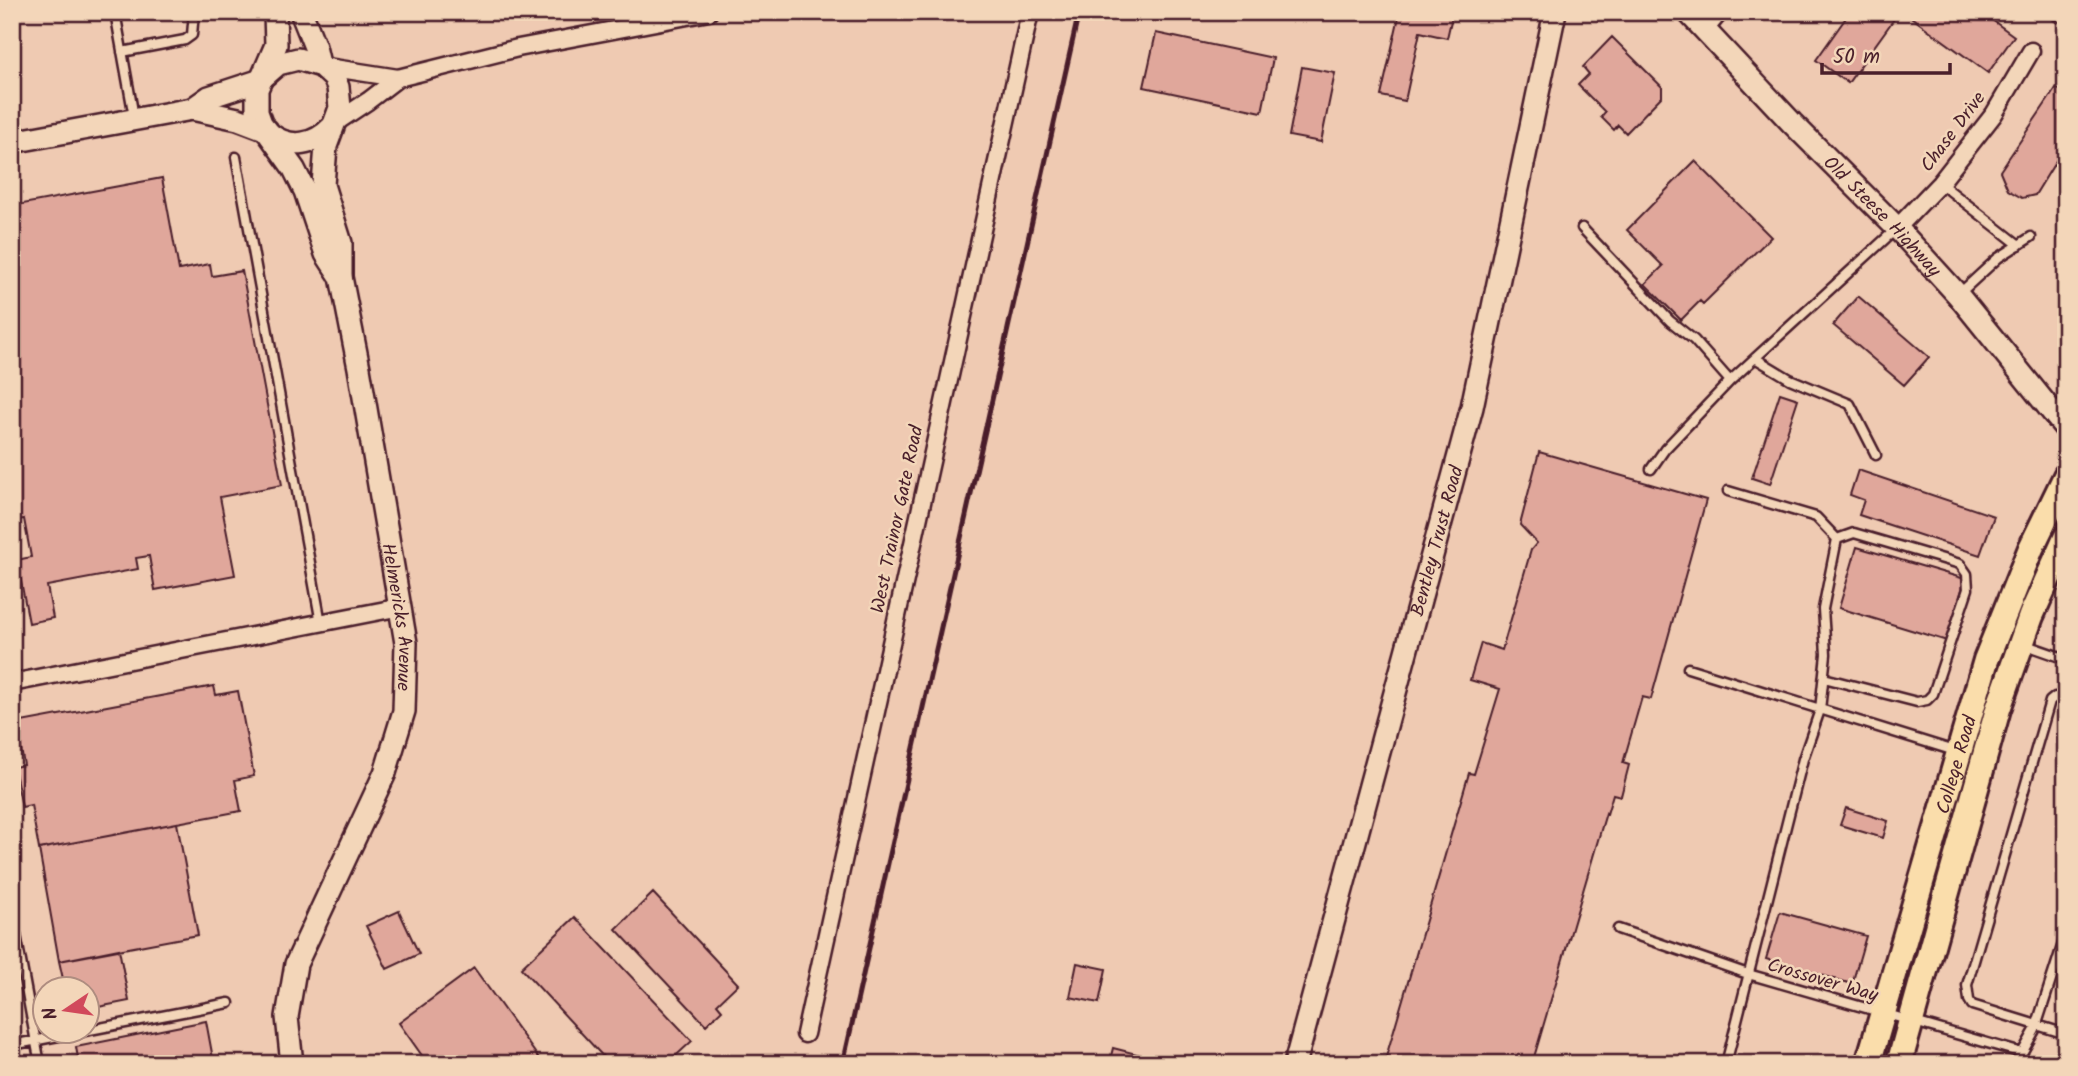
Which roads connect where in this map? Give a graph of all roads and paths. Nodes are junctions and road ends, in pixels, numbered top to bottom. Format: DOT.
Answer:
graph roads {
  1 [pos="115,12"];
  2 [pos="194,12"];
  3 [pos="275,12"];
  4 [pos="301,12"];
  5 [pos="709,12"];
  6 [pos="1030,12"];
  7 [pos="1555,12"];
  8 [pos="1688,12"];
  9 [pos="1725,12"];
  10 [pos="2043,12"];
  11 [pos="651,17"];
  12 [pos="2066,28"];
  13 [pos="1707,33"];
  14 [pos="2031,51"];
  15 [pos="122,52"];
  16 [pos="320,65"];
  17 [pos="398,78"];
  18 [pos="262,79"];
  19 [pos="192,109"];
  20 [pos="135,120"];
  21 [pos="333,125"];
  22 [pos="268,131"];
  23 [pos="12,142"];
  24 [pos="236,157"];
  25 [pos="1940,183"];
  26 [pos="1581,228"];
  27 [pos="1897,228"];
  28 [pos="2031,237"];
  29 [pos="2019,245"];
  30 [pos="341,277"];
  31 [pos="1958,295"];
  32 [pos="1755,358"];
  33 [pos="1730,381"];
  34 [pos="2066,429"];
  35 [pos="1876,455"];
  36 [pos="1651,469"];
  37 [pos="2066,476"];
  38 [pos="1728,491"];
  39 [pos="2066,538"];
  40 [pos="1837,539"];
  41 [pos="2066,570"];
  42 [pos="401,607"];
  43 [pos="2031,616"];
  44 [pos="321,623"];
  45 [pos="2021,644"];
  46 [pos="2066,659"];
  47 [pos="1688,668"];
  48 [pos="1824,678"];
  49 [pos="12,683"];
  50 [pos="2066,697"];
  51 [pos="1820,710"];
  52 [pos="1958,751"];
  53 [pos="12,913"];
  54 [pos="1618,929"];
  55 [pos="2066,934"];
  56 [pos="1748,974"];
  57 [pos="229,1003"];
  58 [pos="1882,1012"];
  59 [pos="32,1020"];
  60 [pos="1912,1021"];
  61 [pos="2037,1026"];
  62 [pos="102,1028"];
  63 [pos="805,1034"];
  64 [pos="2066,1034"];
  65 [pos="32,1042"];
  66 [pos="37,1044"];
  67 [pos="12,1045"];
  68 [pos="2022,1053"];
  69 [pos="40,1064"];
  70 [pos="292,1064"];
  71 [pos="1295,1064"];
  72 [pos="1726,1064"];
  73 [pos="1868,1064"];
  74 [pos="1899,1064"];
  75 [pos="2020,1064"];
  1 -- 15 [label="lane"];
  2 -- 15 [label="lane"];
  3 -- 18 [label="street, Helmericks Avenue"];
  4 -- 16 [label="street, Helmericks Avenue"];
  5 -- 11 [label="street"];
  6 -- 63 [label="street, West Trainor Gate Road"];
  7 -- 71 [label="street, Bentley Trust Road"];
  8 -- 13 [label="street, Old Steese Highway"];
  9 -- 13 [label="lane"];
  10 -- 12 [label="path"];
  11 -- 17 [label="street"];
  13 -- 27 [label="street, Old Steese Highway"];
  14 -- 25 [label="street, Chase Drive"];
  15 -- 20 [label="lane"];
  16 -- 17 [label="street"];
  16 -- 18 [label="street"];
  16 -- 21 [label="street, Helmericks Avenue"];
  17 -- 21 [label="street"];
  18 -- 19 [label="street"];
  18 -- 22 [label="street, Helmericks Avenue"];
  19 -- 20 [label="street"];
  19 -- 22 [label="street"];
  20 -- 23 [label="street"];
  21 -- 22 [label="street"];
  21 -- 30 [label="street, Helmericks Avenue"];
  22 -- 30 [label="street, Helmericks Avenue"];
  24 -- 44 [label="lane"];
  25 -- 27 [label="street, Chase Drive"];
  25 -- 29 [label="lane"];
  26 -- 33 [label="lane"];
  27 -- 31 [label="street, Old Steese Highway"];
  27 -- 32 [label="lane"];
  28 -- 29 [label="lane"];
  29 -- 31 [label="lane"];
  30 -- 42 [label="street, Helmericks Avenue"];
  31 -- 34 [label="street, Old Steese Highway"];
  32 -- 33 [label="lane"];
  32 -- 35 [label="lane"];
  33 -- 36 [label="lane"];
  37 -- 52 [label="main road, College Road"];
  38 -- 40 [label="lane"];
  39 -- 43 [label="main road, College Road"];
  40 -- 48 [label="lane"];
  40 -- 48 [label="lane"];
  41 -- 43 [label="main road"];
  42 -- 44 [label="street"];
  42 -- 70 [label="street, Helmericks Avenue"];
  43 -- 45 [label="main road, College Road"];
  44 -- 49 [label="street"];
  45 -- 46 [label="lane"];
  45 -- 60 [label="main road, College Road"];
  47 -- 51 [label="lane"];
  48 -- 51 [label="lane"];
  50 -- 61 [label="lane"];
  51 -- 52 [label="lane"];
  51 -- 56 [label="lane"];
  52 -- 58 [label="main road, College Road"];
  53 -- 59 [label="lane"];
  54 -- 56 [label="lane, Crossover Way"];
  55 -- 61 [label="lane"];
  56 -- 58 [label="lane, Crossover Way"];
  56 -- 72 [label="lane"];
  57 -- 62 [label="lane"];
  58 -- 60 [label="lane, Crossover Way"];
  58 -- 73 [label="main road, College Road"];
  60 -- 68 [label="lane, Crossover Way"];
  60 -- 74 [label="main road, College Road"];
  61 -- 64 [label="lane"];
  61 -- 68 [label="lane"];
  65 -- 67 [label="lane"];
  66 -- 69 [label="lane"];
  68 -- 75 [label="lane"];
}
